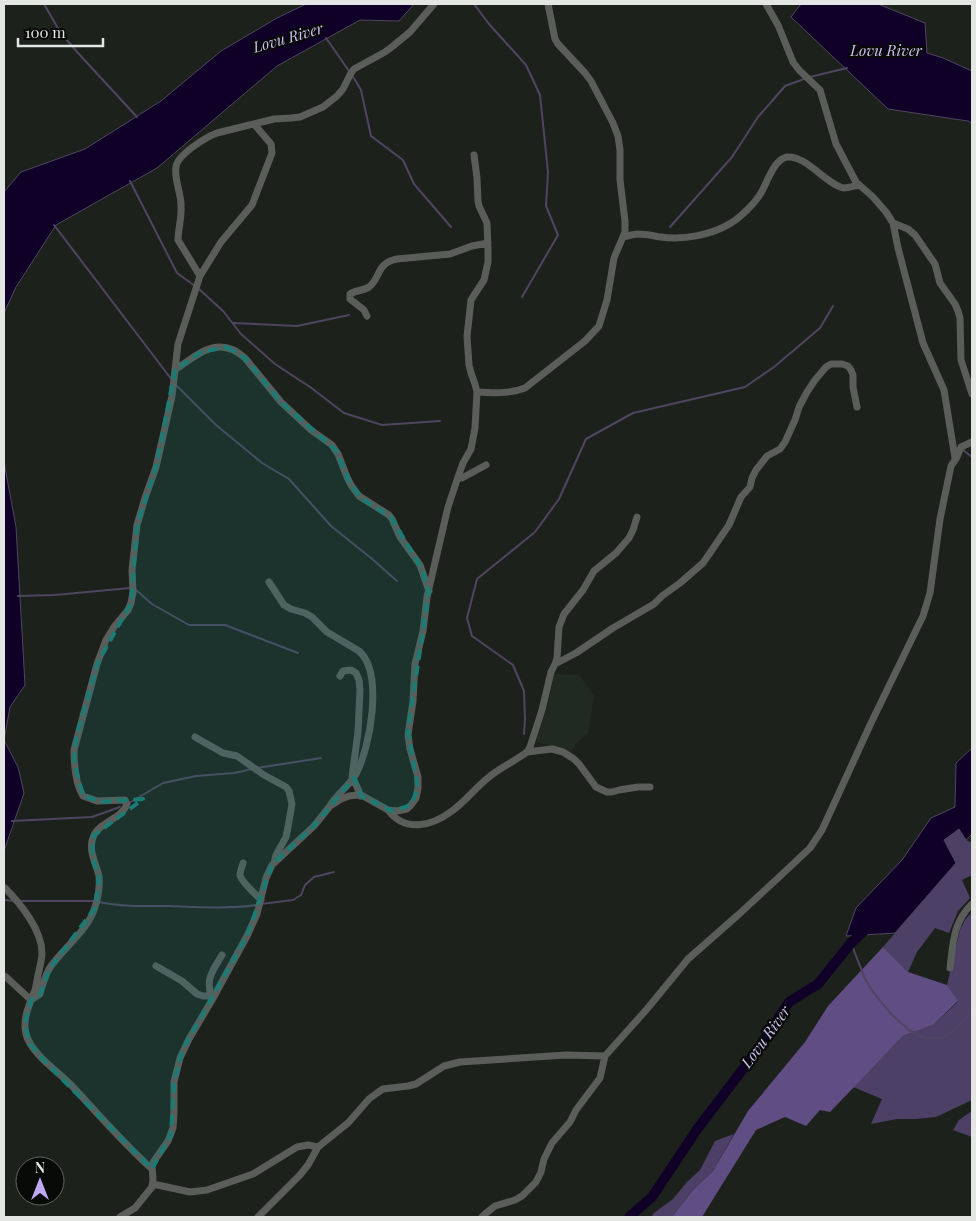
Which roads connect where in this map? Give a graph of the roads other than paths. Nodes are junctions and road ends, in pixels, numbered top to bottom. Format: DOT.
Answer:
graph roads {
  1 [pos="434,4"];
  2 [pos="548,4"];
  3 [pos="766,4"];
  4 [pos="254,124"];
  5 [pos="474,155"];
  6 [pos="859,185"];
  7 [pos="893,222"];
  8 [pos="623,237"];
  9 [pos="488,243"];
  10 [pos="200,276"];
  11 [pos="367,316"];
  12 [pos="175,370"];
  13 [pos="477,392"];
  14 [pos="972,394"];
  15 [pos="857,407"];
  16 [pos="972,442"];
  17 [pos="955,459"];
  18 [pos="486,465"];
  19 [pos="458,477"];
  20 [pos="637,517"];
  21 [pos="269,582"];
  22 [pos="429,591"];
  23 [pos="555,664"];
  24 [pos="340,676"];
  25 [pos="195,737"];
  26 [pos="527,752"];
  27 [pos="352,779"];
  28 [pos="650,787"];
  29 [pos="362,796"];
  30 [pos="330,806"];
  31 [pos="388,810"];
  32 [pos="243,863"];
  33 [pos="274,864"];
  34 [pos="5,888"];
  35 [pos="261,900"];
  36 [pos="972,904"];
  37 [pos="222,955"];
  38 [pos="156,966"];
  39 [pos="950,968"];
  40 [pos="4,976"];
  41 [pos="211,998"];
  42 [pos="31,1000"];
  43 [pos="605,1056"];
  44 [pos="318,1147"];
  45 [pos="152,1170"];
  46 [pos="153,1184"];
  47 [pos="120,1217"];
  48 [pos="258,1217"];
  49 [pos="482,1217"];
  1 -- 4 [label="street"];
  2 -- 8 [label="street"];
  3 -- 6 [label="street"];
  4 -- 10 [label="street"];
  4 -- 10 [label="street"];
  5 -- 9 [label="street"];
  6 -- 7 [label="street"];
  6 -- 8 [label="street"];
  7 -- 14 [label="street"];
  7 -- 17 [label="street"];
  8 -- 13 [label="street"];
  9 -- 11 [label="street"];
  9 -- 13 [label="street"];
  10 -- 12 [label="street"];
  12 -- 22 [label="street"];
  12 -- 42 [label="street"];
  13 -- 19 [label="street"];
  15 -- 23 [label="street"];
  16 -- 17 [label="street"];
  17 -- 43 [label="street"];
  18 -- 19 [label="street"];
  19 -- 22 [label="street"];
  20 -- 23 [label="street"];
  21 -- 27 [label="street"];
  22 -- 31 [label="street"];
  23 -- 26 [label="street"];
  24 -- 27 [label="street"];
  25 -- 33 [label="street"];
  26 -- 28 [label="street"];
  26 -- 31 [label="street"];
  27 -- 29 [label="street"];
  27 -- 30 [label="street"];
  29 -- 30 [label="street"];
  29 -- 31 [label="street"];
  30 -- 33 [label="street"];
  32 -- 35 [label="street"];
  33 -- 35 [label="street"];
  34 -- 42 [label="street"];
  35 -- 41 [label="street"];
  36 -- 39 [label="street"];
  37 -- 41 [label="street"];
  38 -- 41 [label="street"];
  40 -- 42 [label="street"];
  41 -- 45 [label="street"];
  42 -- 45 [label="street"];
  43 -- 44 [label="street"];
  43 -- 49 [label="street"];
  44 -- 46 [label="street"];
  44 -- 48 [label="street"];
  45 -- 46 [label="street"];
  46 -- 47 [label="street"];
}
